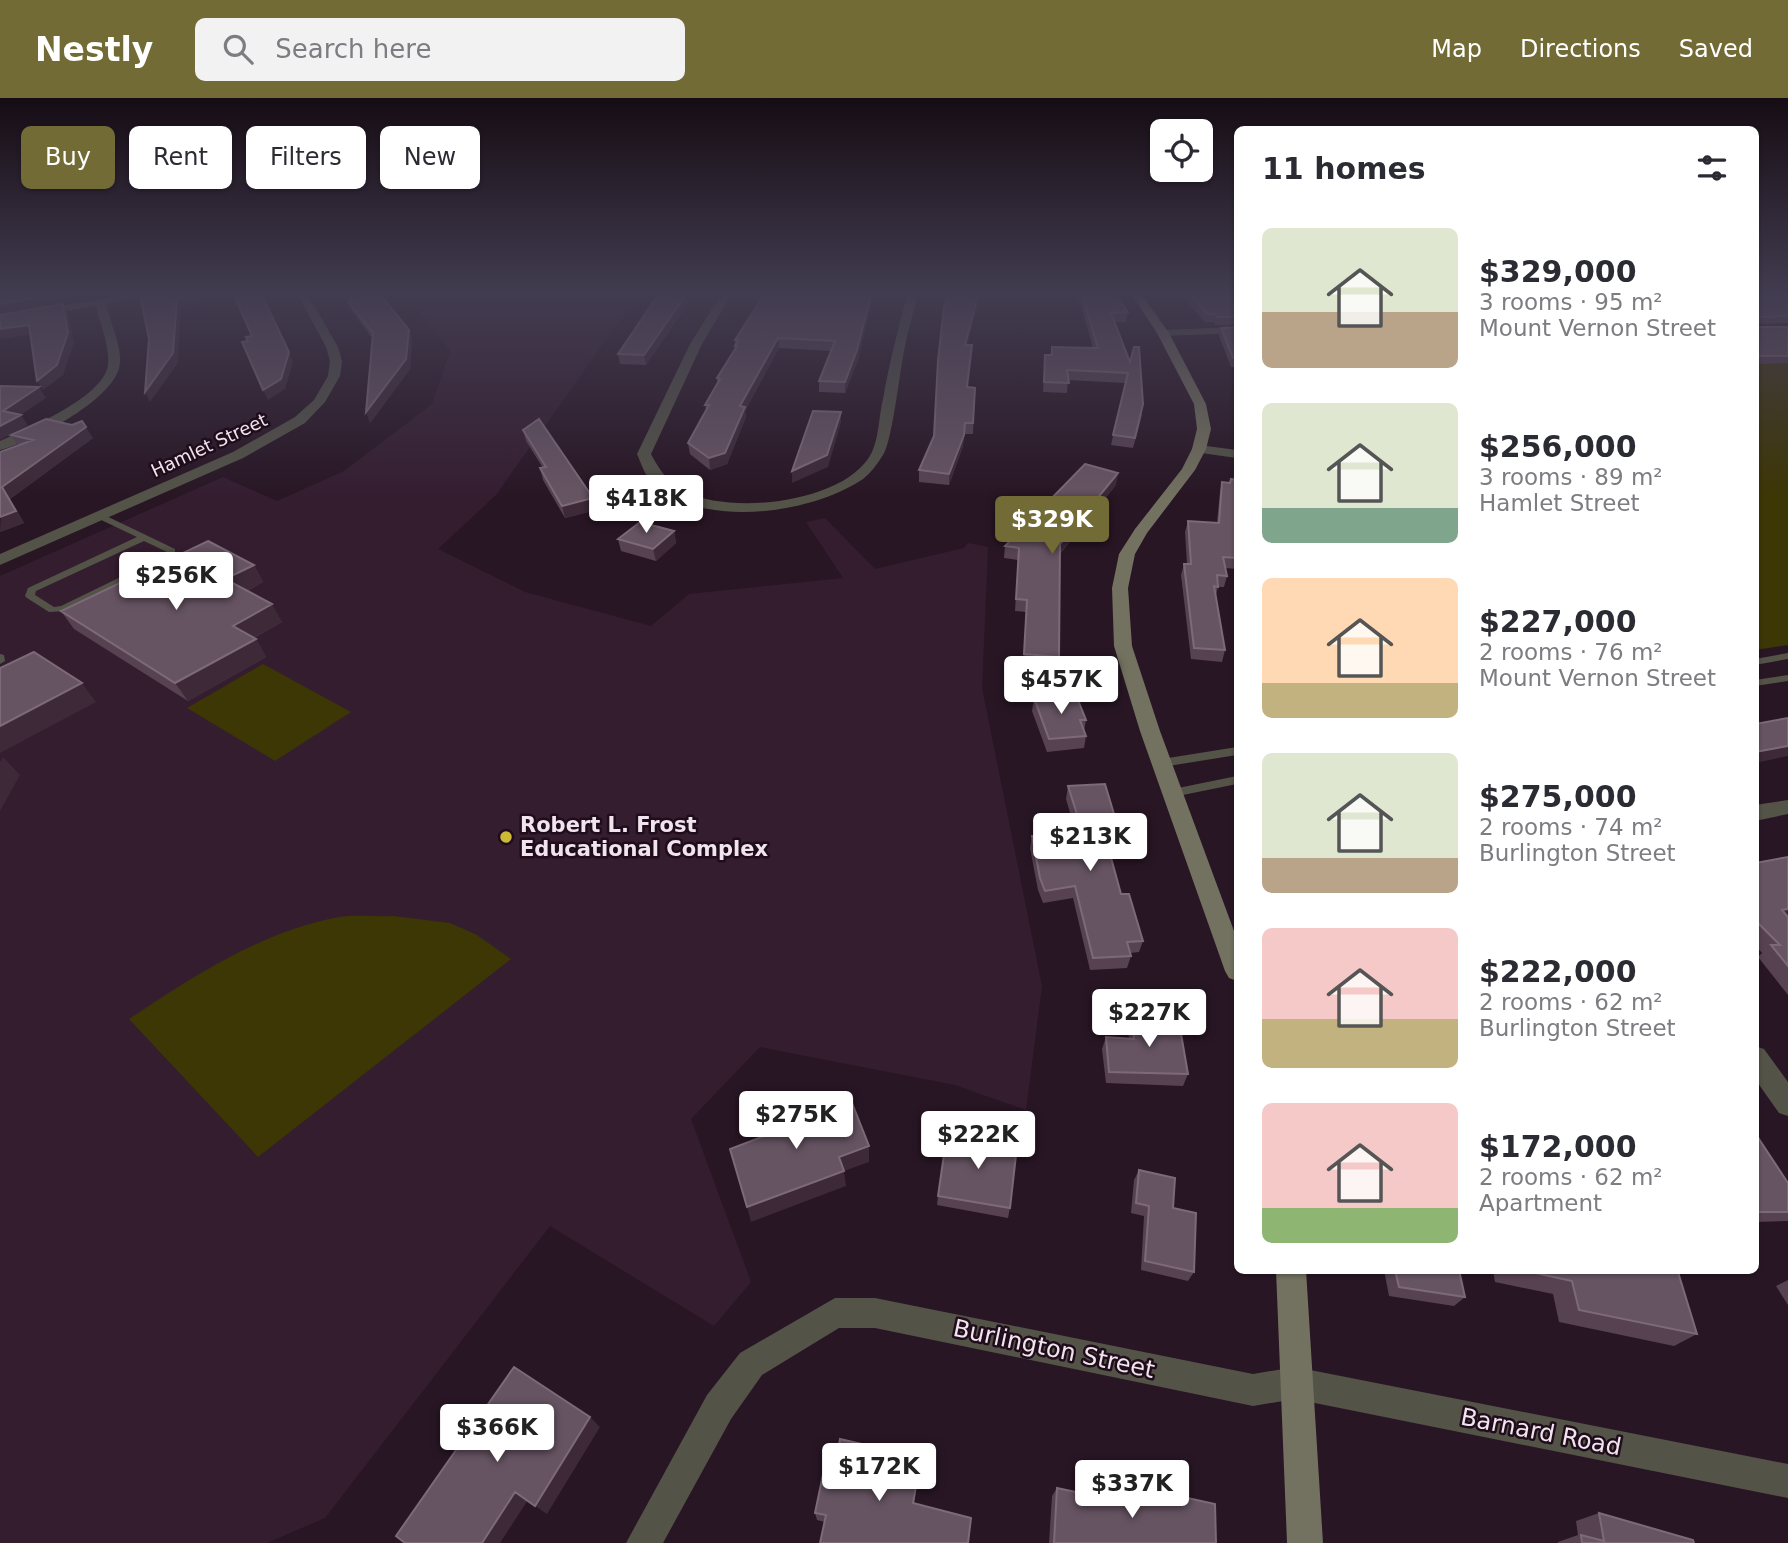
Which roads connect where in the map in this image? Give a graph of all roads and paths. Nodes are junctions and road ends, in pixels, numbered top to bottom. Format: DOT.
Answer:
graph roads {
  1 [pos="113,362"];
  2 [pos="336,362"];
  3 [pos="686,362"];
  4 [pos="896,362"];
  5 [pos="1178,362"];
  6 [pos="0,446"];
  7 [pos="1199,449"];
  8 [pos="1234,454"];
  9 [pos="100,516"];
  10 [pos="145,537"];
  11 [pos="0,560"];
  12 [pos="1788,656"];
  13 [pos="1759,661"];
  14 [pos="1788,678"];
  15 [pos="1759,682"];
  16 [pos="1234,751"];
  17 [pos="1162,763"];
  18 [pos="1234,781"];
  19 [pos="1173,793"];
  20 [pos="1788,807"];
  21 [pos="1759,812"];
  22 [pos="1234,963"];
  23 [pos="1759,1063"];
  24 [pos="1788,1104"];
  25 [pos="1291,1274"];
  26 [pos="1295,1383"];
  27 [pos="1788,1481"];
  28 [pos="644,1543"];
  29 [pos="1305,1543"];
  1 -- 6 [label="street"];
  2 -- 9 [label="street, Hamlet Street"];
  3 -- 4 [label="street"];
  5 -- 7 [label="main road"];
  7 -- 8 [label="street"];
  7 -- 17 [label="main road"];
  9 -- 10 [label="lane"];
  9 -- 11 [label="street, Hamlet Street"];
  10 -- 10 [label="lane"];
  12 -- 13 [label="lane"];
  14 -- 15 [label="lane"];
  16 -- 17 [label="lane"];
  17 -- 19 [label="main road"];
  18 -- 19 [label="lane"];
  19 -- 22 [label="main road"];
  20 -- 21 [label="street"];
  23 -- 24 [label="street"];
  25 -- 26 [label="main road"];
  26 -- 27 [label="street, Barnard Road"];
  26 -- 28 [label="street, Burlington Street"];
  26 -- 29 [label="main road"];
}
